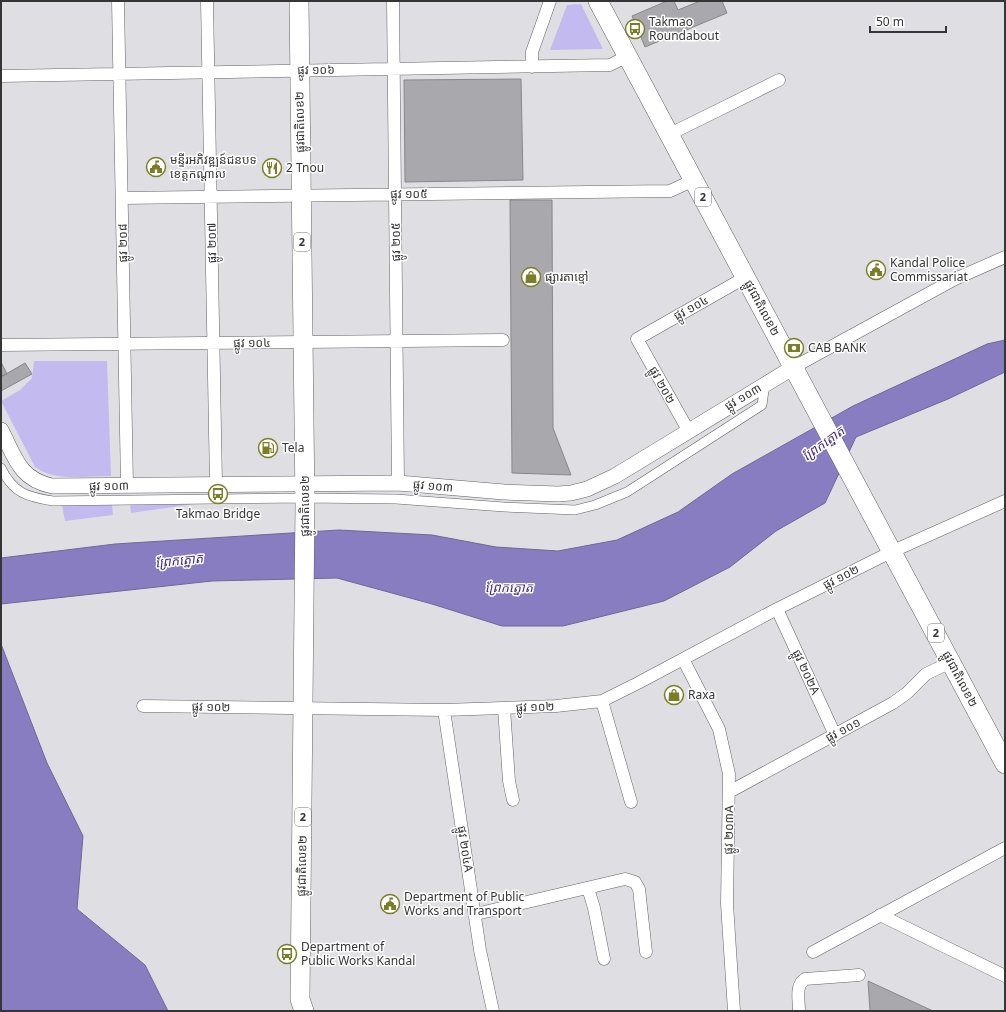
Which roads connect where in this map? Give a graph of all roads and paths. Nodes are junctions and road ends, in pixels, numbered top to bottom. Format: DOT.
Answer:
graph roads {
  1 [pos="118,1"];
  2 [pos="207,1"];
  3 [pos="299,1"];
  4 [pos="394,1"];
  5 [pos="550,1"];
  6 [pos="598,1"];
  7 [pos="628,56"];
  8 [pos="532,67"];
  9 [pos="394,69"];
  10 [pos="300,70"];
  11 [pos="208,72"];
  12 [pos="120,74"];
  13 [pos="1,76"];
  14 [pos="779,80"];
  15 [pos="670,134"];
  16 [pos="694,180"];
  17 [pos="396,194"];
  18 [pos="301,196"];
  19 [pos="211,197"];
  20 [pos="122,198"];
  21 [pos="1005,257"];
  22 [pos="746,277"];
  23 [pos="637,339"];
  24 [pos="503,340"];
  25 [pos="397,341"];
  26 [pos="303,342"];
  27 [pos="214,343"];
  28 [pos="124,344"];
  29 [pos="1,345"];
  30 [pos="794,367"];
  31 [pos="765,383"];
  32 [pos="1,430"];
  33 [pos="688,430"];
  34 [pos="1,468"];
  35 [pos="398,483"];
  36 [pos="216,484"];
  37 [pos="127,485"];
  38 [pos="305,495"];
  39 [pos="1005,501"];
  40 [pos="891,552"];
  41 [pos="777,609"];
  42 [pos="683,659"];
  43 [pos="951,662"];
  44 [pos="602,701"];
  45 [pos="143,706"];
  46 [pos="304,708"];
  47 [pos="504,708"];
  48 [pos="444,710"];
  49 [pos="835,735"];
  50 [pos="1005,764"];
  51 [pos="729,792"];
  52 [pos="513,800"];
  53 [pos="631,802"];
  54 [pos="1005,848"];
  55 [pos="588,888"];
  56 [pos="476,914"];
  57 [pos="880,915"];
  58 [pos="646,952"];
  59 [pos="813,952"];
  60 [pos="604,959"];
  61 [pos="859,975"];
  62 [pos="1005,976"];
  63 [pos="304,1011"];
  64 [pos="493,1011"];
  65 [pos="734,1011"];
  66 [pos="799,1011"];
  1 -- 12 [label="street, ផ្លូវ ២០៨"];
  2 -- 11 [label="street, ផ្លូវ ២០៧"];
  3 -- 10 [label="main road, ផ្លូវជាតិលេខ២ / 2"];
  4 -- 9 [label="street, ផ្លូវ ២០៥"];
  5 -- 8 [label="street"];
  6 -- 7 [label="main road, ផ្លូវជាតិលេខ២ / 2"];
  7 -- 8 [label="street, ផ្លូវ ១០៦"];
  7 -- 15 [label="main road, ផ្លូវជាតិលេខ២ / 2"];
  8 -- 9 [label="street, ផ្លូវ ១០៦"];
  9 -- 10 [label="street, ផ្លូវ ១០៦"];
  9 -- 17 [label="street, ផ្លូវ ២០៥"];
  10 -- 11 [label="street, ផ្លូវ ១០៦"];
  10 -- 18 [label="main road, ផ្លូវជាតិលេខ២ / 2"];
  11 -- 12 [label="street, ផ្លូវ ១០៦"];
  11 -- 19 [label="street, ផ្លូវ ២០៧"];
  12 -- 13 [label="street, ផ្លូវ ១០៦"];
  12 -- 20 [label="street, ផ្លូវ ២០៨"];
  14 -- 15 [label="street"];
  15 -- 16 [label="main road, ផ្លូវជាតិលេខ២ / 2"];
  16 -- 17 [label="street, ផ្លូវ ១០៥"];
  16 -- 22 [label="main road, ផ្លូវជាតិលេខ២ / 2"];
  17 -- 18 [label="street, ផ្លូវ ១០៥"];
  17 -- 25 [label="street, ផ្លូវ ២០៥"];
  18 -- 19 [label="street, ផ្លូវ ១០៥"];
  18 -- 26 [label="main road, ផ្លូវជាតិលេខ២ / 2"];
  19 -- 20 [label="street, ផ្លូវ ១០៥"];
  19 -- 27 [label="street, ផ្លូវ ២០៧"];
  20 -- 28 [label="street, ផ្លូវ ២០៨"];
  21 -- 30 [label="street"];
  22 -- 23 [label="street, ផ្លូវ ១០៤"];
  22 -- 30 [label="main road, ផ្លូវជាតិលេខ២ / 2"];
  23 -- 33 [label="street, ផ្លូវ ២០២"];
  24 -- 25 [label="street, ផ្លូវ ១០៤"];
  25 -- 26 [label="street, ផ្លូវ ១០៤"];
  25 -- 35 [label="street, ផ្លូវ ២០៥"];
  26 -- 27 [label="street, ផ្លូវ ១០៤"];
  26 -- 38 [label="main road, ផ្លូវជាតិលេខ២ / 2"];
  27 -- 28 [label="street, ផ្លូវ ១០៤"];
  27 -- 36 [label="street, ផ្លូវ ២០៧"];
  28 -- 29 [label="street, ផ្លូវ ១០៤"];
  28 -- 37 [label="street, ផ្លូវ ២០៨"];
  30 -- 31 [label="street, ផ្លូវ ១០៣"];
  30 -- 40 [label="main road, ផ្លូវជាតិលេខ២ / 2"];
  31 -- 33 [label="street, ផ្លូវ ១០៣"];
  31 -- 38 [label="street"];
  32 -- 37 [label="street, ផ្លូវ ១០៣"];
  33 -- 35 [label="street, ផ្លូវ ១០៣"];
  34 -- 38 [label="street"];
  35 -- 38 [label="street, ផ្លូវ ១០៣"];
  36 -- 37 [label="street, ផ្លូវ ១០៣"];
  36 -- 38 [label="street, ផ្លូវ ១០៣"];
  38 -- 46 [label="main road, ផ្លូវជាតិលេខ២ / 2"];
  39 -- 40 [label="street, ផ្លូវ ១០២"];
  40 -- 41 [label="street, ផ្លូវ ១០២"];
  40 -- 43 [label="main road, ផ្លូវជាតិលេខ២ / 2"];
  41 -- 42 [label="street, ផ្លូវ ១០២"];
  41 -- 49 [label="street, ផ្លូវ ២០២A"];
  42 -- 44 [label="street, ផ្លូវ ១០២"];
  42 -- 51 [label="street, ផ្លូវ ២០៣A"];
  43 -- 49 [label="street, ផ្លូវ ១០១"];
  43 -- 50 [label="main road, ផ្លូវជាតិលេខ២ / 2"];
  44 -- 47 [label="street, ផ្លូវ ១០២"];
  44 -- 53 [label="street"];
  45 -- 46 [label="street, ផ្លូវ ១០២"];
  46 -- 48 [label="street, ផ្លូវ ១០២"];
  46 -- 63 [label="main road, ផ្លូវជាតិលេខ២ / 2"];
  47 -- 48 [label="street, ផ្លូវ ១០២"];
  47 -- 52 [label="street"];
  48 -- 56 [label="street, ផ្លូវ ២០៤A"];
  49 -- 51 [label="street, ផ្លូវ ១០១"];
  51 -- 65 [label="street, ផ្លូវ ២០៣A"];
  54 -- 57 [label="street"];
  55 -- 56 [label="street"];
  55 -- 58 [label="street"];
  55 -- 60 [label="street"];
  56 -- 64 [label="street, ផ្លូវ ២០៤A"];
  57 -- 59 [label="street"];
  57 -- 62 [label="street"];
  61 -- 66 [label="street"];
}
